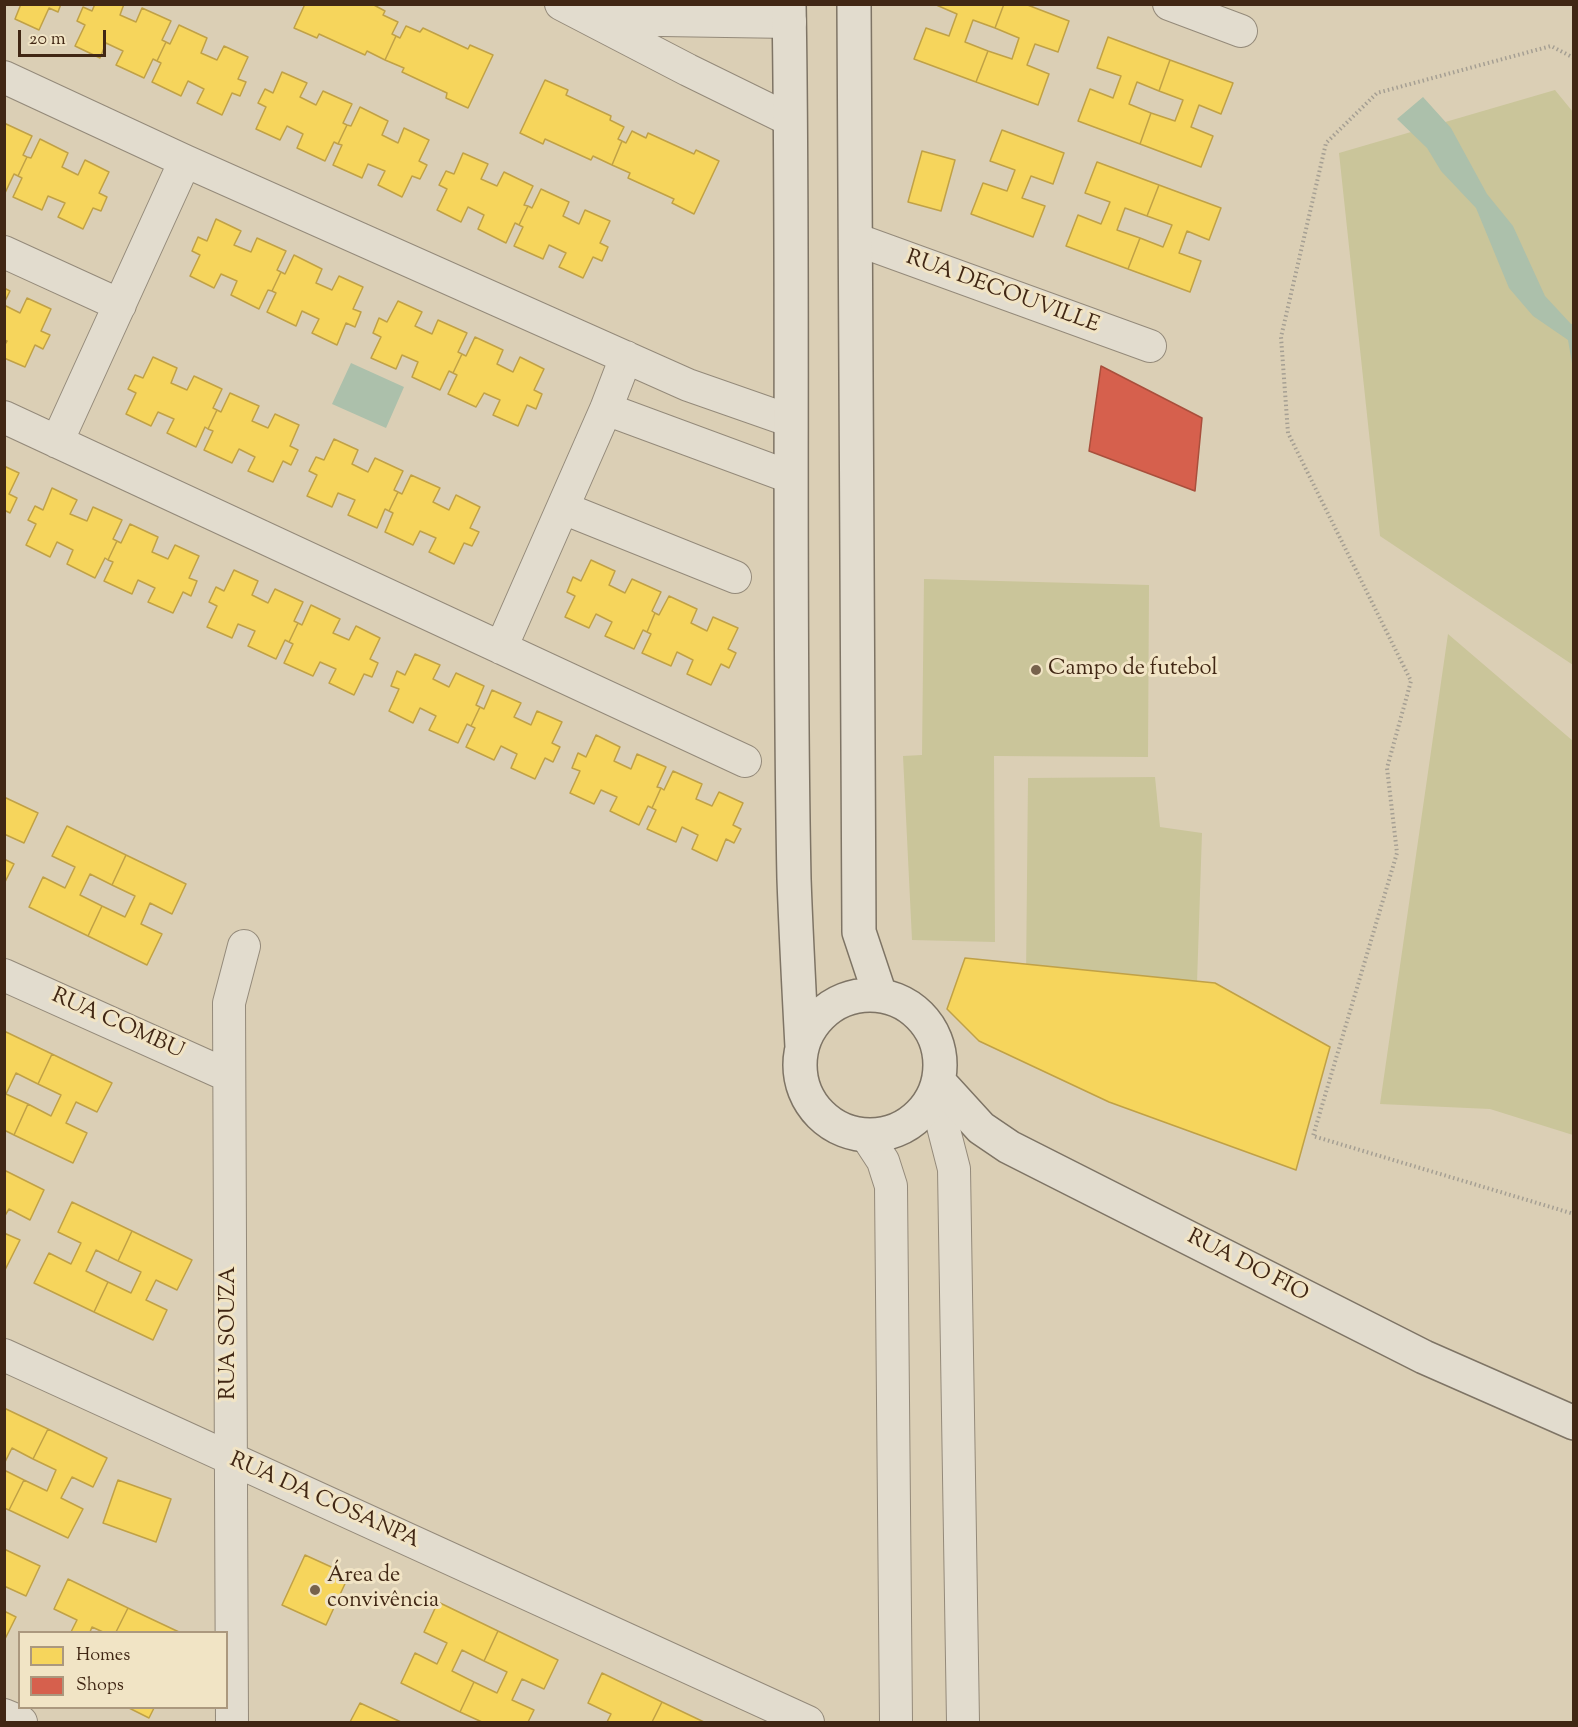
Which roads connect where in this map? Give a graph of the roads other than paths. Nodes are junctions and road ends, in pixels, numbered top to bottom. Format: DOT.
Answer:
graph roads {
  1 [pos="561,4"];
  2 [pos="854,4"];
  3 [pos="1169,4"];
  4 [pos="790,13"];
  5 [pos="591,19"];
  6 [pos="1241,31"];
  7 [pos="4,77"];
  8 [pos="790,120"];
  9 [pos="185,161"];
  10 [pos="855,239"];
  11 [pos="4,252"];
  12 [pos="120,305"];
  13 [pos="1150,346"];
  14 [pos="626,357"];
  15 [pos="606,408"];
  16 [pos="4,417"];
  17 [pos="791,422"];
  18 [pos="57,442"];
  19 [pos="790,477"];
  20 [pos="563,508"];
  21 [pos="735,577"];
  22 [pos="501,648"];
  23 [pos="745,761"];
  24 [pos="244,946"];
  25 [pos="4,975"];
  26 [pos="880,995"];
  27 [pos="802,1047"];
  28 [pos="229,1076"];
  29 [pos="937,1088"];
  30 [pos="866,1136"];
  31 [pos="4,1355"];
  32 [pos="1574,1423"];
  33 [pos="231,1460"];
  34 [pos="4,1715"];
  35 [pos="21,1722"];
  36 [pos="232,1722"];
  37 [pos="808,1722"];
  38 [pos="896,1722"];
  39 [pos="963,1722"];
  1 -- 5 [label="street"];
  2 -- 10 [label="street"];
  3 -- 6 [label="street"];
  4 -- 5 [label="street"];
  4 -- 8 [label="street"];
  5 -- 8 [label="street"];
  7 -- 9 [label="street"];
  8 -- 17 [label="street"];
  9 -- 12 [label="street"];
  9 -- 14 [label="street"];
  10 -- 13 [label="street, RUA DECOUVILLE"];
  10 -- 26 [label="street"];
  11 -- 12 [label="street"];
  12 -- 18 [label="street"];
  14 -- 15 [label="street"];
  14 -- 17 [label="street"];
  15 -- 19 [label="street"];
  15 -- 20 [label="street"];
  16 -- 18 [label="street"];
  17 -- 19 [label="street"];
  18 -- 22 [label="street"];
  19 -- 27 [label="street"];
  20 -- 21 [label="street"];
  20 -- 22 [label="street"];
  22 -- 23 [label="street"];
  24 -- 28 [label="street, RUA SOUZA"];
  25 -- 28 [label="street, RUA COMBU"];
  26 -- 27 [label="street"];
  26 -- 29 [label="street"];
  27 -- 30 [label="street"];
  28 -- 33 [label="street, RUA SOUZA"];
  29 -- 30 [label="street"];
  29 -- 32 [label="street, RUA DO FIO"];
  29 -- 39 [label="street"];
  30 -- 38 [label="street"];
  31 -- 33 [label="street, RUA DA COSANPA"];
  33 -- 36 [label="street, RUA SOUZA"];
  33 -- 37 [label="street, RUA DA COSANPA"];
  34 -- 35 [label="street"];
}
